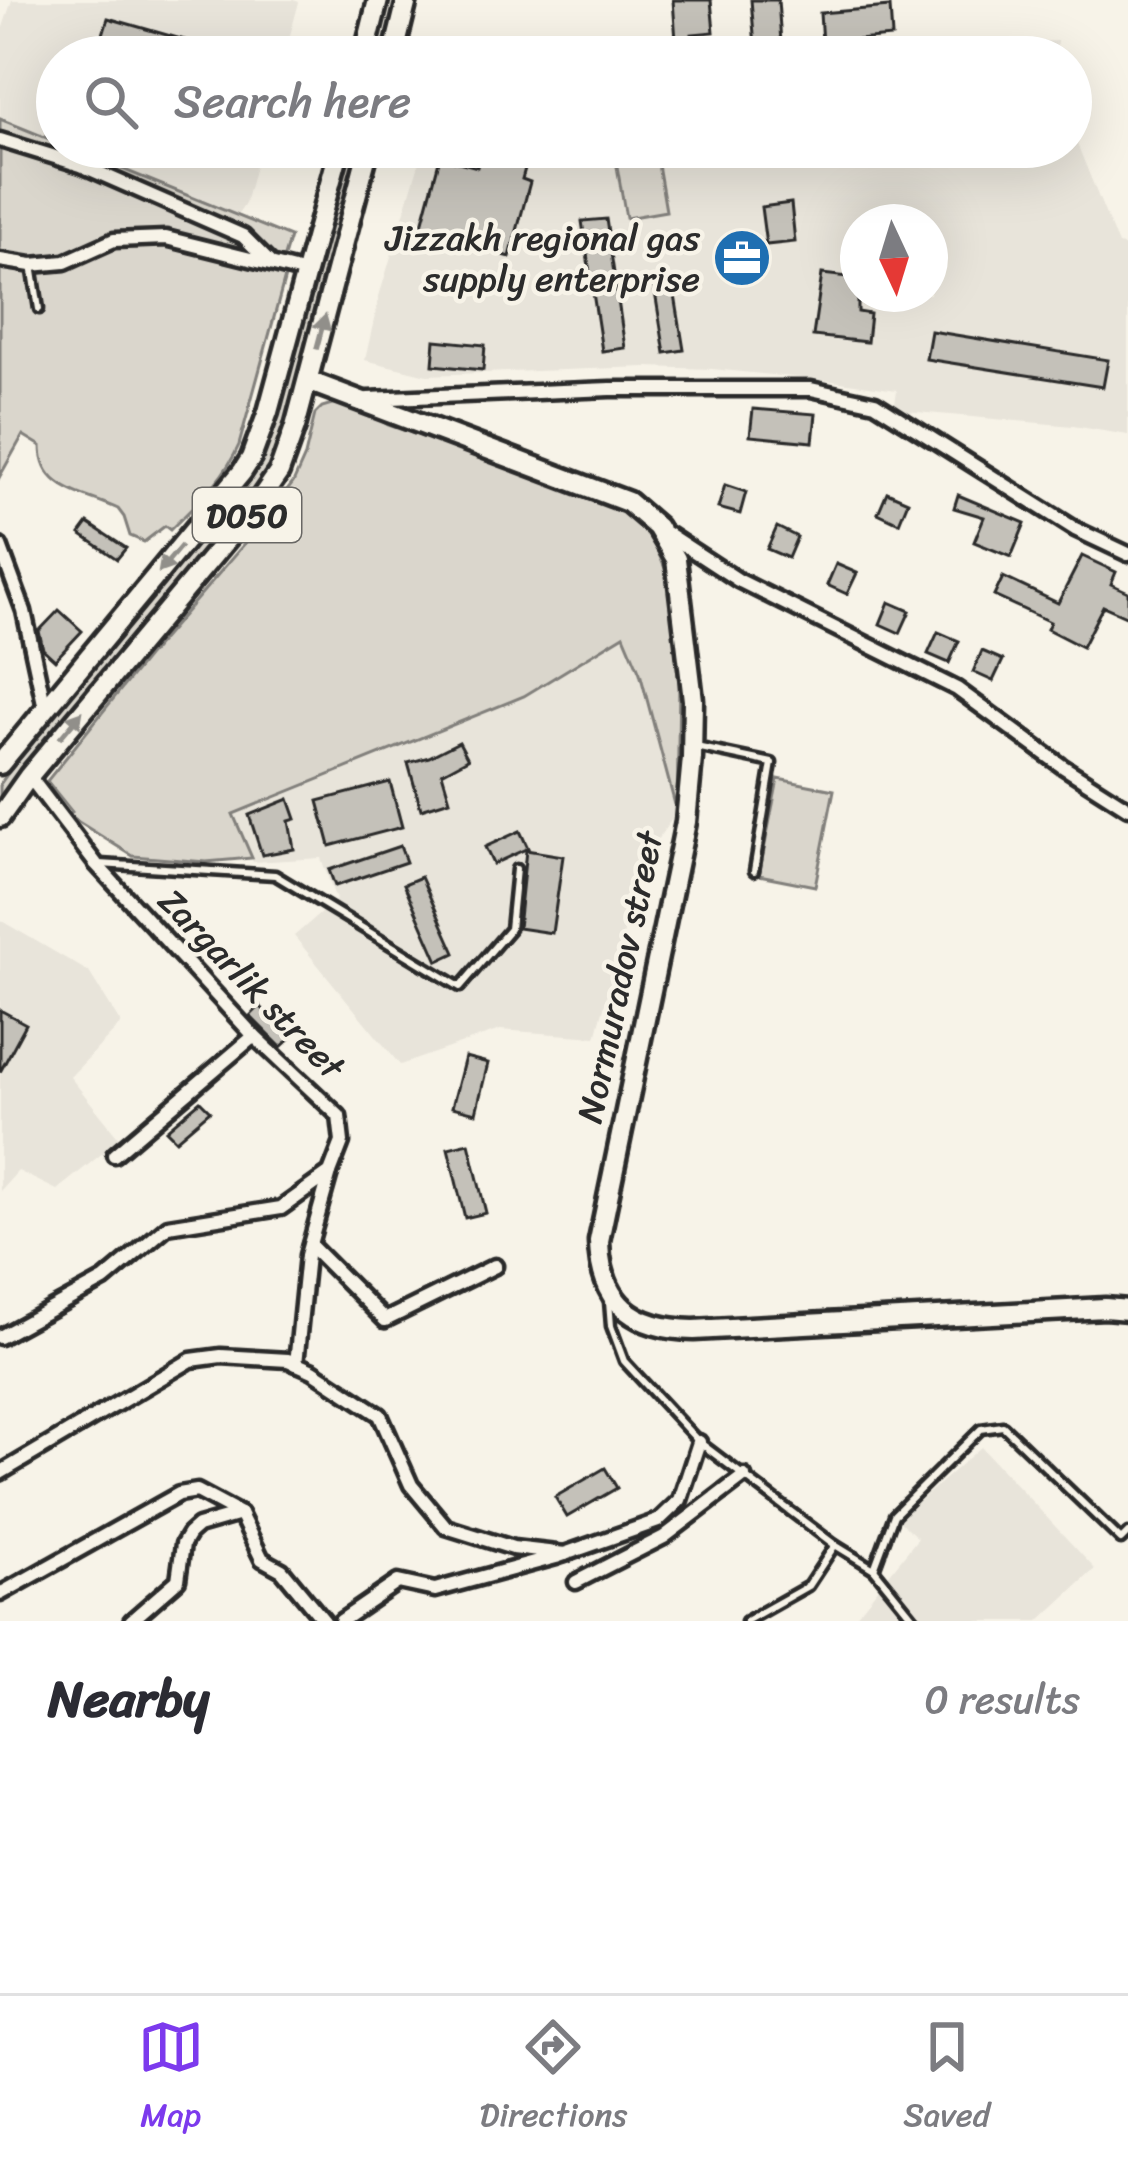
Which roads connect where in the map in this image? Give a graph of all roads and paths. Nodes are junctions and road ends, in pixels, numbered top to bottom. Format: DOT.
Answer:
graph roads {
  1 [pos="377,5"];
  2 [pos="405,9"];
  3 [pos="369,36"];
  4 [pos="0,140"];
  5 [pos="36,151"];
  6 [pos="88,168"];
  7 [pos="334,168"];
  8 [pos="364,168"];
  9 [pos="0,260"];
  10 [pos="271,264"];
  11 [pos="32,265"];
  12 [pos="306,273"];
  13 [pos="39,309"];
  14 [pos="308,381"];
  15 [pos="355,399"];
  16 [pos="657,527"];
  17 [pos="0,546"];
  18 [pos="1128,554"];
  19 [pos="45,708"];
  20 [pos="692,746"];
  21 [pos="0,764"];
  22 [pos="29,776"];
  23 [pos="1128,808"];
  24 [pos="0,818"];
  25 [pos="96,864"];
  26 [pos="516,869"];
  27 [pos="754,872"];
  28 [pos="254,1036"];
  29 [pos="114,1155"];
  30 [pos="330,1173"];
  31 [pos="310,1245"];
  32 [pos="495,1266"];
  33 [pos="607,1283"];
  34 [pos="1128,1310"];
  35 [pos="0,1337"];
  36 [pos="296,1364"];
  37 [pos="699,1442"];
  38 [pos="0,1473"];
  39 [pos="744,1476"];
  40 [pos="240,1514"];
  41 [pos="1128,1533"];
  42 [pos="835,1545"];
  43 [pos="565,1554"];
  44 [pos="874,1569"];
  45 [pos="576,1582"];
  46 [pos="0,1594"];
  47 [pos="131,1621"];
  48 [pos="324,1621"];
  49 [pos="341,1621"];
  50 [pos="746,1621"];
  51 [pos="916,1621"];
  1 -- 2 [label="main road"];
  1 -- 3 [label="main road"];
  4 -- 5 [label="street"];
  6 -- 10 [label="street"];
  7 -- 12 [label="main road, D050"];
  14 -- 8 [label="main road, D050, one-way"];
  9 -- 11 [label="street"];
  10 -- 11 [label="street"];
  10 -- 12 [label="street"];
  11 -- 13 [label="lane"];
  12 -- 19 [label="main road, D050, one-way"];
  14 -- 15 [label="main road"];
  22 -- 14 [label="main road, D050, one-way"];
  15 -- 16 [label="main road"];
  15 -- 18 [label="street"];
  16 -- 20 [label="main road, Normuradov street"];
  16 -- 23 [label="street"];
  17 -- 19 [label="street"];
  19 -- 21 [label="main road, D050"];
  20 -- 27 [label="lane"];
  20 -- 33 [label="main road, Normuradov street"];
  22 -- 24 [label="main road, D050"];
  22 -- 25 [label="street, Zargarlik street"];
  25 -- 26 [label="lane"];
  25 -- 28 [label="street, Zargarlik street"];
  28 -- 29 [label="street"];
  28 -- 30 [label="street, Zargarlik street"];
  30 -- 31 [label="street"];
  30 -- 35 [label="street"];
  31 -- 32 [label="street"];
  31 -- 36 [label="street"];
  33 -- 34 [label="main road"];
  33 -- 37 [label="lane"];
  36 -- 38 [label="street"];
  36 -- 43 [label="street"];
  37 -- 39 [label="lane"];
  37 -- 43 [label="street"];
  39 -- 42 [label="lane"];
  39 -- 45 [label="street"];
  40 -- 46 [label="street"];
  40 -- 47 [label="street"];
  40 -- 48 [label="street"];
  41 -- 44 [label="lane"];
  42 -- 44 [label="lane"];
  42 -- 50 [label="lane"];
  43 -- 49 [label="street"];
  44 -- 51 [label="lane"];
}
